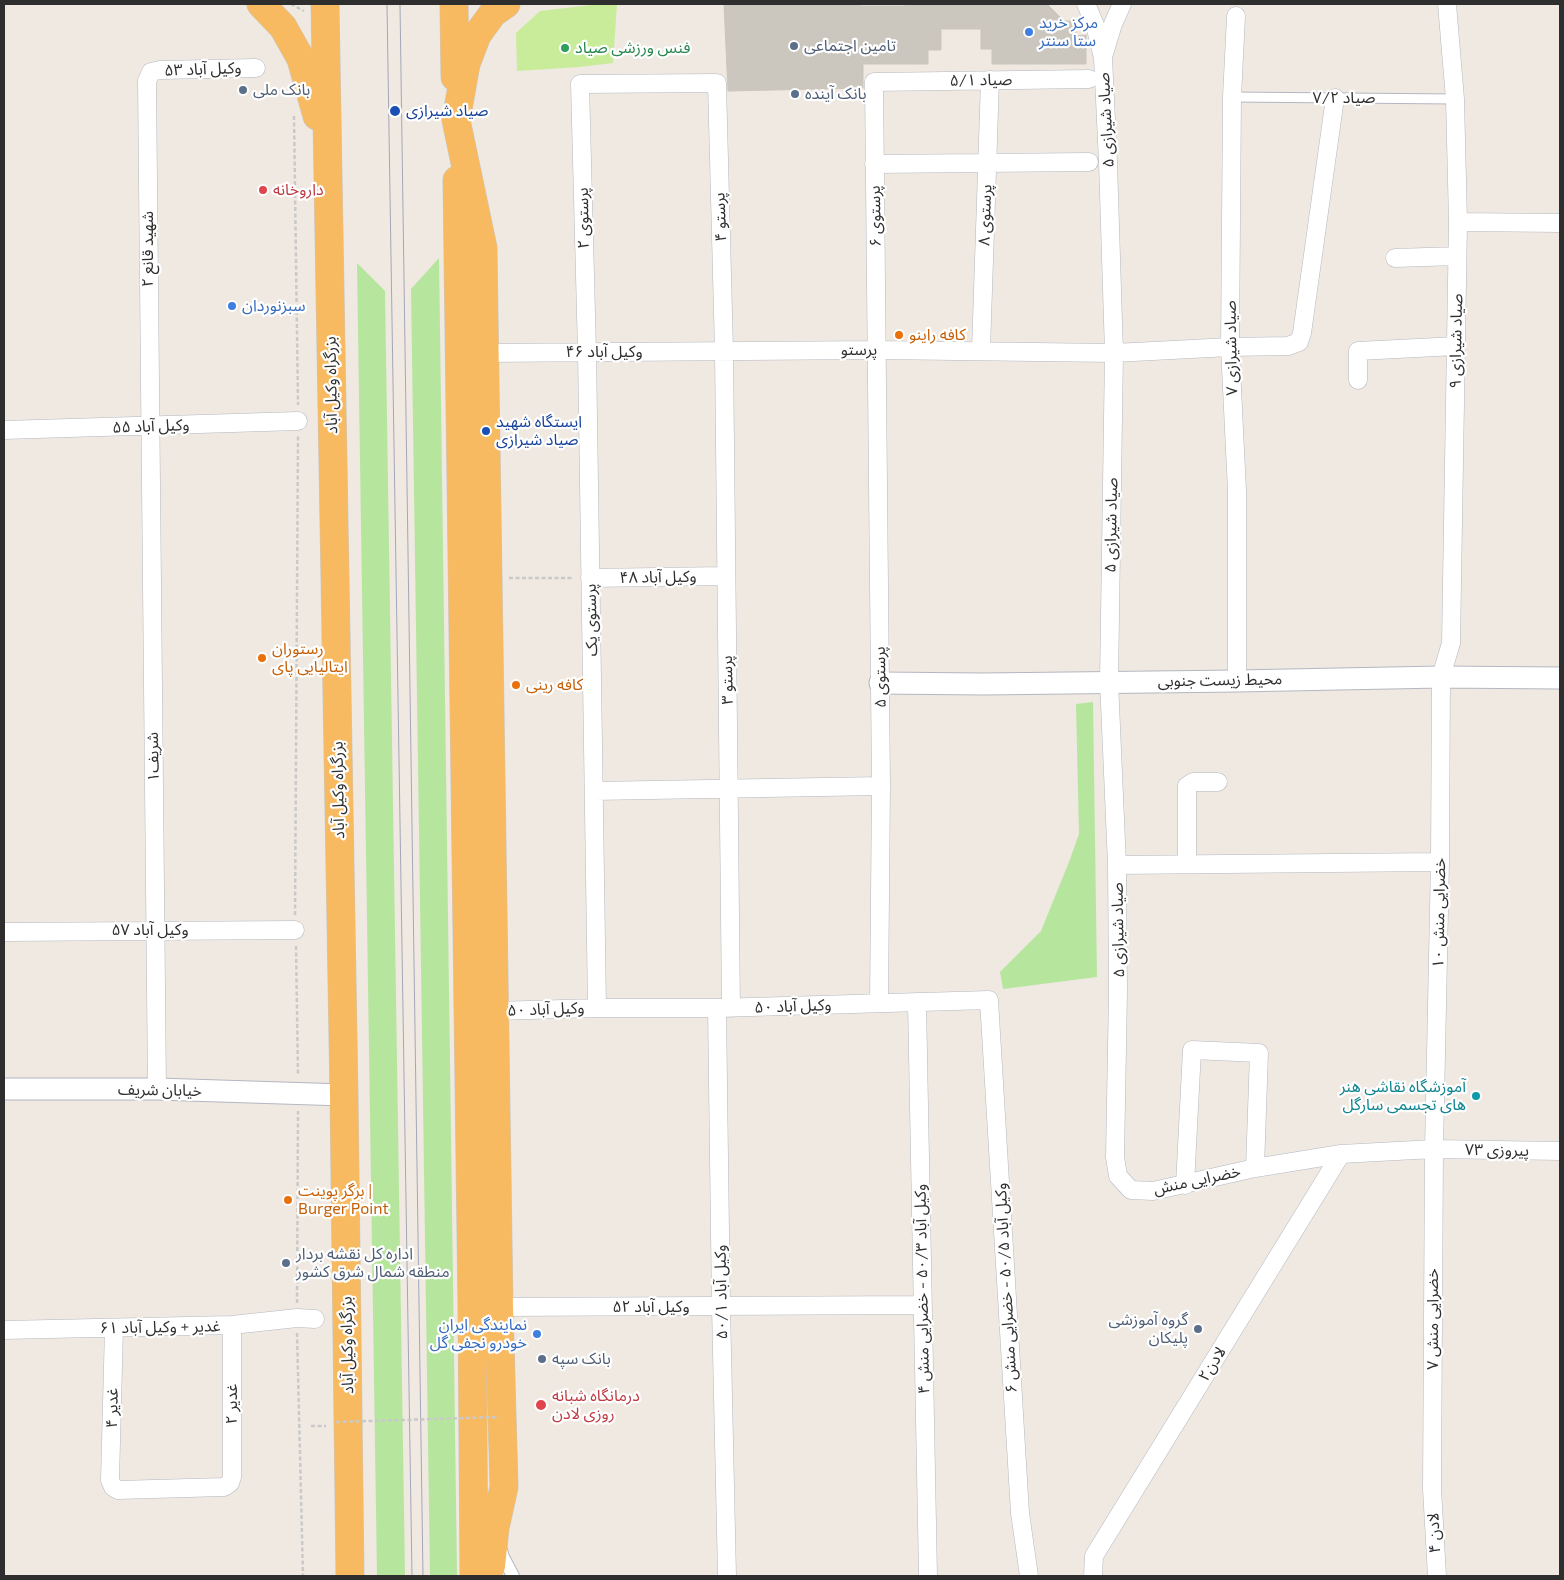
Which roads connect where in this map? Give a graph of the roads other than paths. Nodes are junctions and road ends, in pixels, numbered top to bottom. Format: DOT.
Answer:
graph roads {
  1 [pos="261,4"];
  2 [pos="454,4"];
  3 [pos="506,4"];
  4 [pos="1086,4"];
  5 [pos="1122,4"];
  6 [pos="1447,4"];
  7 [pos="317,8"];
  8 [pos="288,11"];
  9 [pos="1236,16"];
  10 [pos="1103,58"];
  11 [pos="256,68"];
  12 [pos="151,72"];
  13 [pos="1089,79"];
  14 [pos="990,80"];
  15 [pos="717,82"];
  16 [pos="874,82"];
  17 [pos="1232,97"];
  18 [pos="1335,98"];
  19 [pos="1455,99"];
  20 [pos="456,120"];
  21 [pos="327,151"];
  22 [pos="1089,162"];
  23 [pos="987,163"];
  24 [pos="874,164"];
  25 [pos="1458,222"];
  26 [pos="1560,223"];
  27 [pos="1457,256"];
  28 [pos="1395,258"];
  29 [pos="1456,346"];
  30 [pos="1230,347"];
  31 [pos="876,350"];
  32 [pos="981,350"];
  33 [pos="724,351"];
  34 [pos="586,352"];
  35 [pos="485,353"];
  36 [pos="1114,353"];
  37 [pos="1358,380"];
  38 [pos="298,421"];
  39 [pos="149,426"];
  40 [pos="4,430"];
  41 [pos="725,576"];
  42 [pos="590,578"];
  43 [pos="1441,676"];
  44 [pos="1560,678"];
  45 [pos="1109,681"];
  46 [pos="1237,681"];
  47 [pos="880,683"];
  48 [pos="1218,782"];
  49 [pos="881,786"];
  50 [pos="729,789"];
  51 [pos="594,791"];
  52 [pos="1440,862"];
  53 [pos="1187,864"];
  54 [pos="1117,865"];
  55 [pos="155,930"];
  56 [pos="295,930"];
  57 [pos="4,932"];
  58 [pos="1118,992"];
  59 [pos="989,1000"];
  60 [pos="917,1002"];
  61 [pos="879,1003"];
  62 [pos="597,1008"];
  63 [pos="724,1008"];
  64 [pos="494,1011"];
  65 [pos="495,1057"];
  66 [pos="4,1089"];
  67 [pos="157,1089"];
  68 [pos="344,1096"];
  69 [pos="470,1105"];
  70 [pos="1434,1149"];
  71 [pos="1560,1151"];
  72 [pos="1341,1154"];
  73 [pos="1255,1168"];
  74 [pos="1185,1185"];
  75 [pos="922,1305"];
  76 [pos="500,1307"];
  77 [pos="721,1307"];
  78 [pos="316,1319"];
  79 [pos="232,1325"];
  80 [pos="114,1328"];
  81 [pos="4,1330"];
  82 [pos="497,1422"];
  83 [pos="113,1487"];
  84 [pos="1432,1489"];
  85 [pos="495,1528"];
  86 [pos="493,1573"];
  87 [pos="350,1576"];
  88 [pos="727,1576"];
  89 [pos="928,1576"];
  90 [pos="1029,1576"];
  91 [pos="1093,1576"];
  92 [pos="1437,1576"];
  1 -- 8 [label="highway"];
  2 -- 20 [label="highway"];
  3 -- 20 [label="highway"];
  4 -- 10 [label="street, صیاد شیرازی ۵"];
  5 -- 10 [label="street, صیاد شیرازی ۵"];
  6 -- 19 [label="street, صیاد شیرازی ۹"];
  7 -- 21 [label="highway, بزرگراه وکیل آباد"];
  8 -- 21 [label="highway"];
  9 -- 17 [label="street, صیاد شیرازی ۷"];
  10 -- 36 [label="street, صیاد شیرازی ۵"];
  11 -- 12 [label="street, وکیل آباد ۵۳"];
  12 -- 39 [label="street, شهید قانع ۲"];
  13 -- 14 [label="street, صیاد ۵/۱"];
  14 -- 16 [label="street, صیاد ۵/۱"];
  14 -- 23 [label="street, پرستوی ۸"];
  15 -- 33 [label="street, پرستو ۴"];
  15 -- 34 [label="street, پرستوی ۲"];
  16 -- 24 [label="street, پرستوی ۶"];
  17 -- 18 [label="lane, صیاد ۷/۲"];
  17 -- 30 [label="street, صیاد شیرازی ۷"];
  18 -- 19 [label="lane, صیاد ۷/۲"];
  18 -- 30 [label="street, پرستو"];
  19 -- 25 [label="street, صیاد شیرازی ۹"];
  20 -- 35 [label="highway"];
  20 -- 69 [label="highway"];
  21 -- 68 [label="highway, بزرگراه وکیل آباد"];
  22 -- 23 [label="street"];
  23 -- 24 [label="street"];
  23 -- 32 [label="street, پرستوی ۸"];
  24 -- 31 [label="street, پرستوی ۶"];
  25 -- 26 [label="street"];
  25 -- 27 [label="street, صیاد شیرازی ۹"];
  27 -- 28 [label="street"];
  27 -- 29 [label="street, صیاد شیرازی ۹"];
  29 -- 37 [label="street"];
  29 -- 43 [label="street, صیاد شیرازی ۹"];
  30 -- 36 [label="street, پرستو"];
  30 -- 46 [label="street, صیاد شیرازی ۷"];
  31 -- 32 [label="street, پرستو"];
  31 -- 33 [label="street, پرستو"];
  31 -- 47 [label="street, پرستوی ۵"];
  32 -- 36 [label="street, پرستو"];
  33 -- 34 [label="street, ۴۶ وکیل آباد"];
  33 -- 41 [label="street, پرستو ۳"];
  34 -- 35 [label="street, ۴۶ وکیل آباد"];
  34 -- 42 [label="street, پرستوی یک"];
  35 -- 64 [label="highway"];
  36 -- 45 [label="street, صیاد شیرازی ۵"];
  38 -- 39 [label="street, ۵۵ وکیل آباد"];
  39 -- 40 [label="street, ۵۵ وکیل آباد"];
  39 -- 55 [label="street, شریف١"];
  41 -- 42 [label="street, ۴۸ وکیل آباد"];
  41 -- 50 [label="street, پرستو ۳"];
  42 -- 51 [label="street, پرستوی یک"];
  43 -- 44 [label="street, محیط زیست جنوبی"];
  43 -- 46 [label="street, محیط زیست جنوبی"];
  43 -- 52 [label="street, خضرایی منش ۱۰"];
  45 -- 46 [label="street, محیط زیست جنوبی"];
  45 -- 47 [label="street, محیط زیست جنوبی"];
  45 -- 54 [label="street, صیاد شیرازی ۵"];
  47 -- 49 [label="street, پرستوی ۵"];
  48 -- 53 [label="street"];
  49 -- 50 [label="street"];
  49 -- 61 [label="street, پرستوی ۵"];
  50 -- 51 [label="street"];
  50 -- 63 [label="street, پرستو ۳"];
  51 -- 62 [label="street, پرستوی یک"];
  52 -- 53 [label="street"];
  52 -- 70 [label="street, خضرایی منش ۱۰"];
  53 -- 54 [label="street"];
  54 -- 58 [label="street, صیاد شیرازی ۵"];
  55 -- 56 [label="street, ۵۷ وکیل آباد"];
  55 -- 57 [label="street, ۵۷ وکیل آباد"];
  55 -- 67 [label="street, شریف١"];
  58 -- 74 [label="street, خضرایی منش"];
  59 -- 60 [label="street, ۵۰ وکیل آباد"];
  59 -- 90 [label="street, وکیل آباد ۵۰/۵ - خضرایی منش ۶"];
  60 -- 61 [label="street, ۵۰ وکیل آباد"];
  60 -- 75 [label="street, وکیل آباد ۵۰/۳ - خضرایی منش ۴"];
  61 -- 63 [label="street, ۵۰ وکیل آباد"];
  62 -- 63 [label="street, ۵۰ وکیل آباد"];
  62 -- 64 [label="street, وکیل آباد ۵۰"];
  63 -- 77 [label="street, وکیل آباد ۵۰/۱"];
  64 -- 65 [label="highway"];
  65 -- 69 [label="highway"];
  65 -- 76 [label="highway"];
  66 -- 67 [label="street, خیابان شریف"];
  67 -- 68 [label="street, خیابان شریف"];
  68 -- 87 [label="highway, بزرگراه وکیل آباد"];
  69 -- 86 [label="highway"];
  70 -- 71 [label="street, پیروزی ۷۳"];
  70 -- 72 [label="street, خضرایی منش"];
  70 -- 84 [label="street, خضرایی منش ۷"];
  72 -- 73 [label="street, خضرایی منش"];
  72 -- 91 [label="street, لادن۲"];
  73 -- 74 [label="street, خضرایی منش"];
  73 -- 74 [label="street"];
  75 -- 77 [label="street, ۵۲ وکیل آباد"];
  75 -- 89 [label="street, وکیل آباد ۵۰/۳ - خضرایی منش ۴"];
  76 -- 77 [label="street, ۵۲ وکیل آباد"];
  76 -- 85 [label="highway"];
  77 -- 88 [label="street, وکیل آباد ۵۰/۱"];
  78 -- 79 [label="street, غدیر + وکیل آباد ۶۱"];
  79 -- 80 [label="street, غدیر + وکیل آباد ۶۱"];
  79 -- 83 [label="street, غدیر ۲"];
  80 -- 81 [label="street, غدیر + وکیل آباد ۶۱"];
  80 -- 83 [label="street, غدیر ۴"];
  82 -- 85 [label="street"];
  84 -- 92 [label="street, لادن ۴"];
  85 -- 86 [label="highway"];
}
